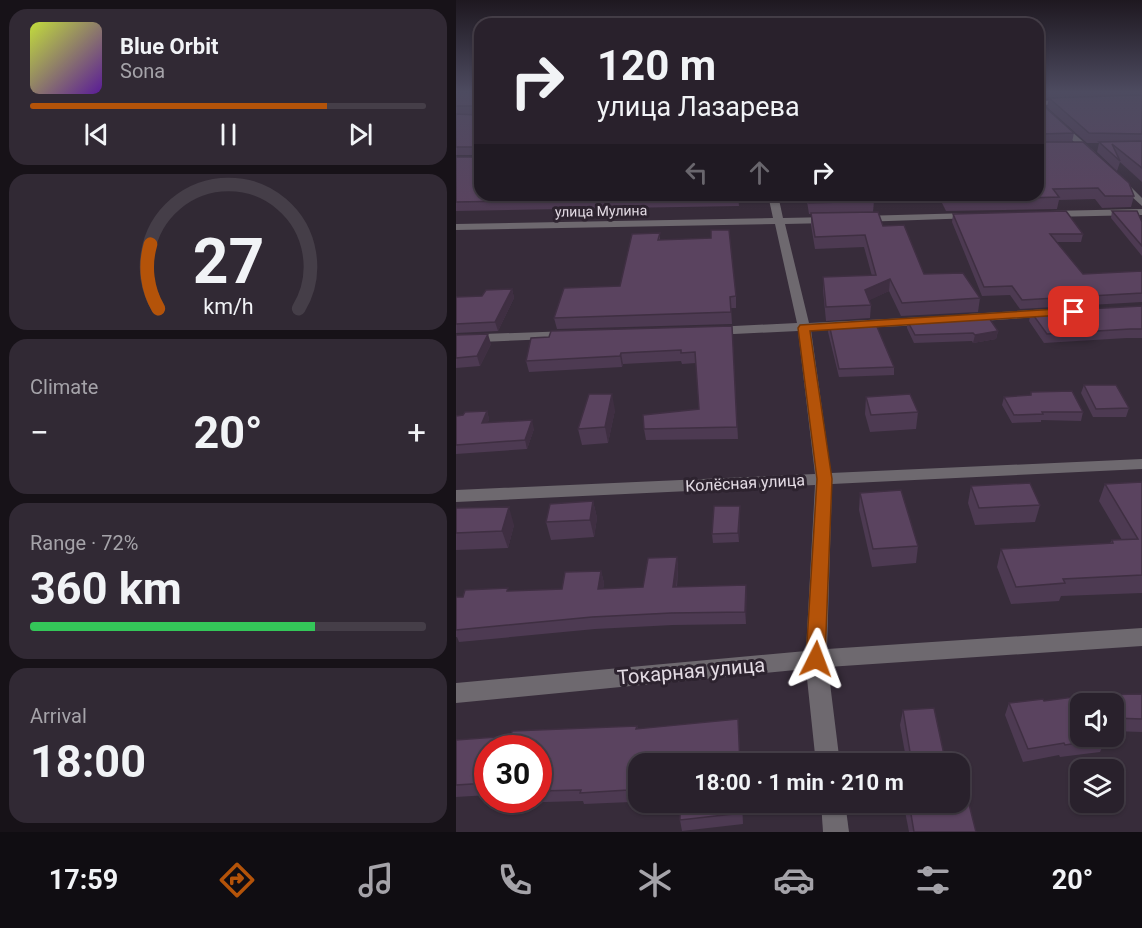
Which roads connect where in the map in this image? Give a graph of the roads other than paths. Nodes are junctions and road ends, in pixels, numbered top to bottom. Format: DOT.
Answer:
graph roads {
  1 [pos="1068,131"];
  2 [pos="1074,147"];
  3 [pos="1086,147"];
  4 [pos="1097,147"];
  5 [pos="1102,163"];
  6 [pos="1110,171"];
  7 [pos="774,201"];
  8 [pos="1142,203"];
  9 [pos="1142,212"];
  10 [pos="1036,214"];
  11 [pos="978,216"];
  12 [pos="849,219"];
  13 [pos="837,220"];
  14 [pos="779,221"];
  15 [pos="456,227"];
  16 [pos="1060,313"];
  17 [pos="804,328"];
  18 [pos="700,331"];
  19 [pos="584,335"];
  20 [pos="456,339"];
  21 [pos="1142,464"];
  22 [pos="824,479"];
  23 [pos="456,496"];
  24 [pos="1142,637"];
  25 [pos="816,659"];
  26 [pos="456,693"];
  27 [pos="827,753"];
  28 [pos="833,813"];
  29 [pos="836,832"];
  1 -- 3 [label="street"];
  2 -- 3 [label="street"];
  3 -- 4 [label="street"];
  3 -- 5 [label="street"];
  6 -- 8 [label="street"];
  7 -- 14 [label="street"];
  9 -- 10 [label="street"];
  11 -- 12 [label="street"];
  13 -- 14 [label="street, улица Мулина"];
  14 -- 15 [label="street, улица Мулина"];
  14 -- 17 [label="street"];
  16 -- 17 [label="street"];
  17 -- 18 [label="street"];
  17 -- 22 [label="street"];
  19 -- 20 [label="street"];
  21 -- 22 [label="street, Колёсная улица"];
  22 -- 23 [label="street, Колёсная улица"];
  22 -- 25 [label="street"];
  24 -- 25 [label="street, Токарная улица"];
  25 -- 26 [label="street, Токарная улица"];
  25 -- 27 [label="street"];
  28 -- 29 [label="street"];
}
